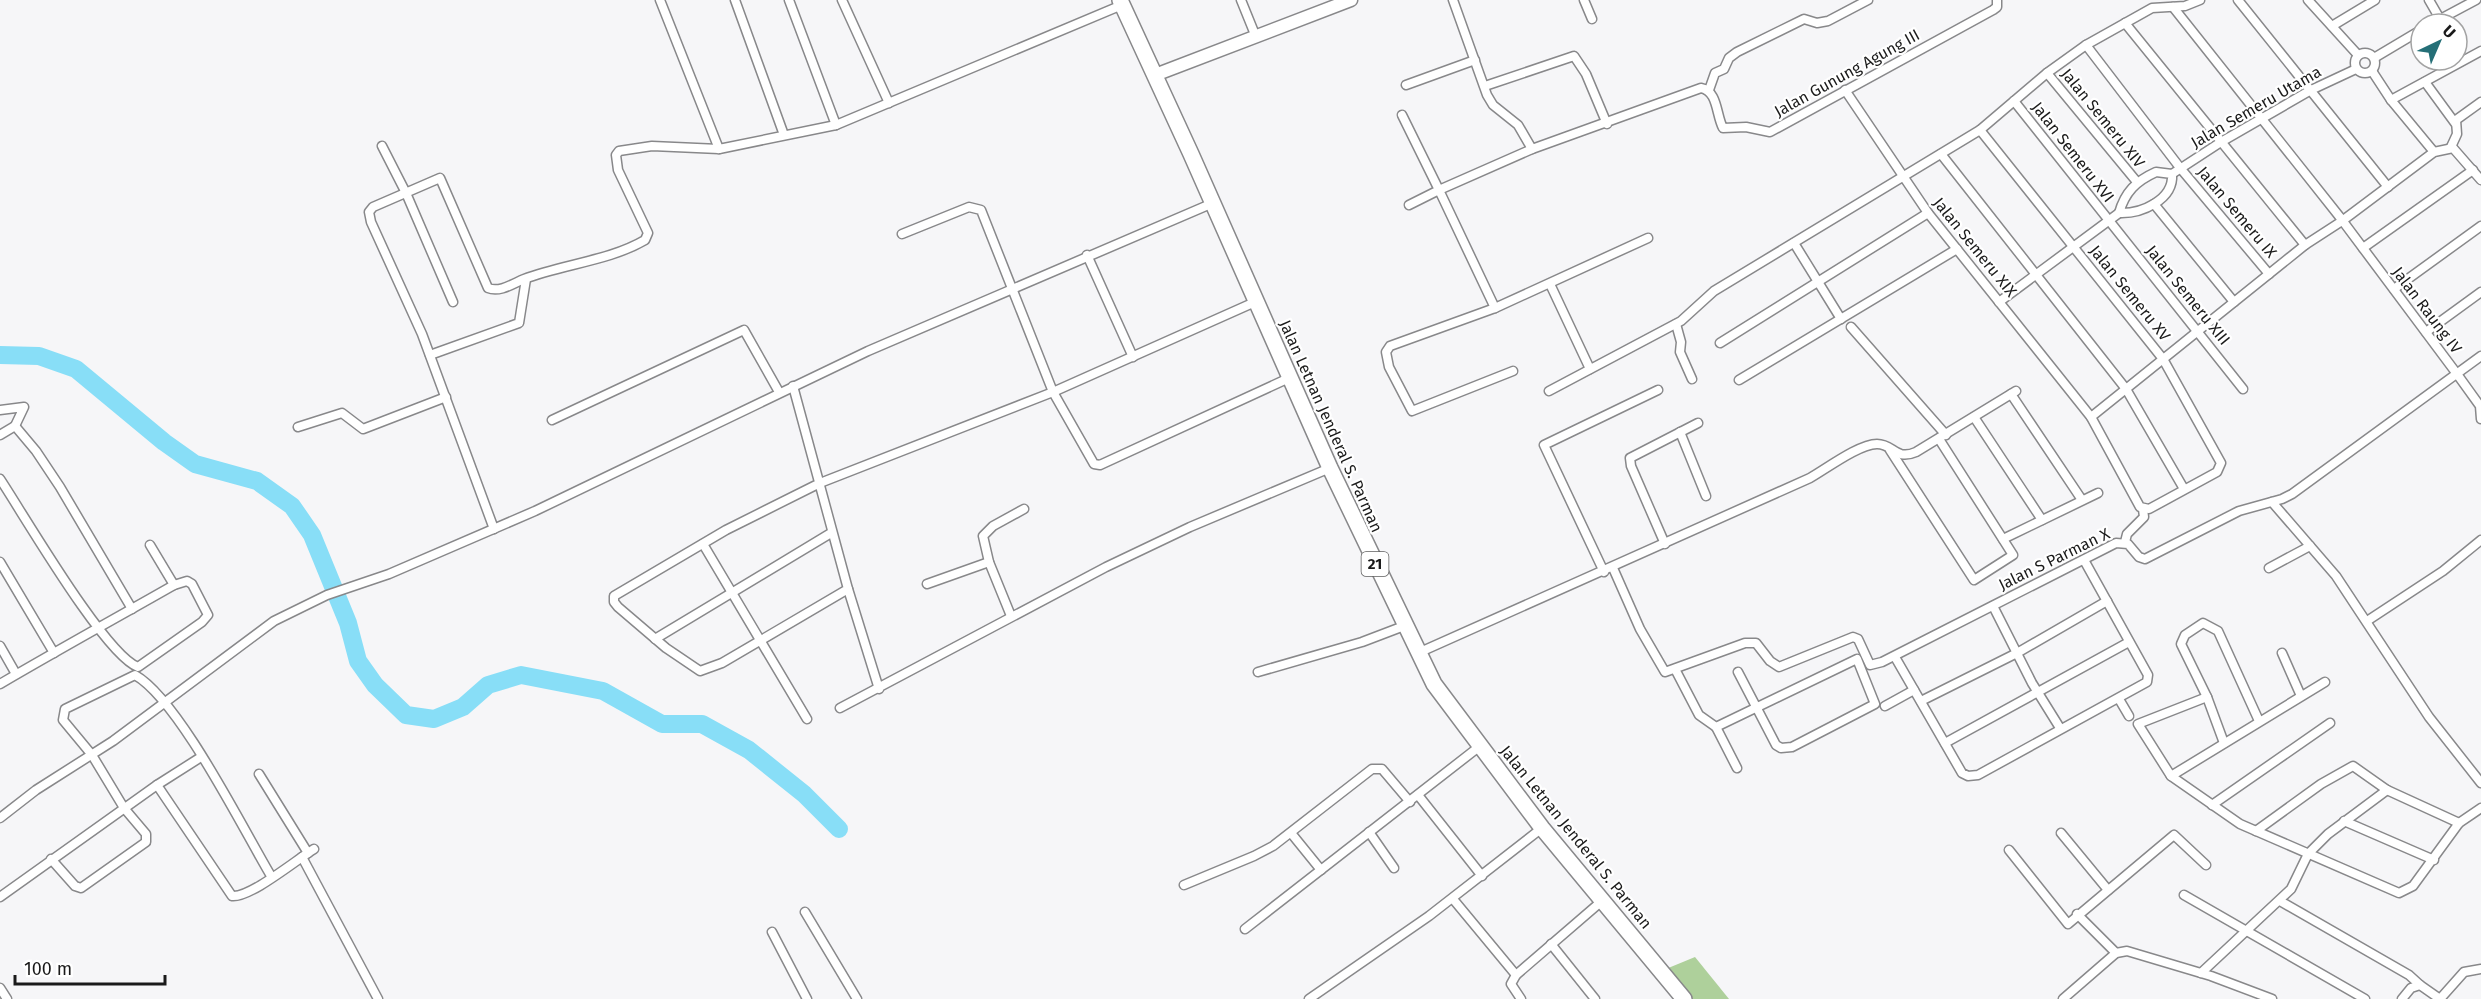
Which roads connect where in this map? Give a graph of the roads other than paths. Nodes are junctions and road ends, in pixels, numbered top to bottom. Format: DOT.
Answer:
graph roads {
  1 [pos="660,0"];
  2 [pos="735,0"];
  3 [pos="789,0"];
  4 [pos="842,0"];
  5 [pos="1241,0"];
  6 [pos="1351,0"];
  7 [pos="1453,0"];
  8 [pos="1584,0"];
  9 [pos="1868,0"];
  10 [pos="1997,0"];
  11 [pos="2200,0"];
  12 [pos="2238,0"];
  13 [pos="2308,0"];
  14 [pos="2375,0"];
  15 [pos="2476,0"];
  16 [pos="1121,3"];
  17 [pos="2173,7"];
  18 [pos="2453,12"];
  19 [pos="1592,18"];
  20 [pos="2125,23"];
  21 [pos="2332,26"];
  22 [pos="1256,37"];
  23 [pos="2409,37"];
  24 [pos="2086,45"];
  25 [pos="2481,51"];
  26 [pos="2358,55"];
  27 [pos="2374,58"];
  28 [pos="1475,60"];
  29 [pos="2356,69"];
  30 [pos="2372,71"];
  31 [pos="2047,73"];
  32 [pos="1155,75"];
  33 [pos="2425,82"];
  34 [pos="1406,85"];
  35 [pos="1485,86"];
  36 [pos="1709,90"];
  37 [pos="1845,90"];
  38 [pos="2311,90"];
  39 [pos="2391,100"];
  40 [pos="2014,101"];
  41 [pos="2481,102"];
  42 [pos="889,103"];
  43 [pos="1402,115"];
  44 [pos="2261,120"];
  45 [pos="2455,123"];
  46 [pos="1607,124"];
  47 [pos="836,125"];
  48 [pos="1980,130"];
  49 [pos="784,135"];
  50 [pos="2221,142"];
  51 [pos="382,146"];
  52 [pos="2451,147"];
  53 [pos="719,149"];
  54 [pos="1532,149"];
  55 [pos="2434,152"];
  56 [pos="1941,154"];
  57 [pos="2181,169"];
  58 [pos="2473,170"];
  59 [pos="2172,174"];
  60 [pos="1902,178"];
  61 [pos="2481,180"];
  62 [pos="2136,182"];
  63 [pos="2388,187"];
  64 [pos="1439,190"];
  65 [pos="406,193"];
  66 [pos="1213,203"];
  67 [pos="2154,204"];
  68 [pos="1409,205"];
  69 [pos="1928,213"];
  70 [pos="2119,213"];
  71 [pos="2108,221"];
  72 [pos="2342,221"];
  73 [pos="2481,226"];
  74 [pos="902,234"];
  75 [pos="1648,238"];
  76 [pos="1794,243"];
  77 [pos="2305,245"];
  78 [pos="2073,247"];
  79 [pos="2363,248"];
  80 [pos="1957,249"];
  81 [pos="1087,255"];
  82 [pos="2269,273"];
  83 [pos="2036,275"];
  84 [pos="526,279"];
  85 [pos="1818,283"];
  86 [pos="1550,284"];
  87 [pos="1010,288"];
  88 [pos="2394,290"];
  89 [pos="2481,292"];
  90 [pos="453,302"];
  91 [pos="1256,302"];
  92 [pos="1999,302"];
  93 [pos="2234,302"];
  94 [pos="1495,308"];
  95 [pos="1841,319"];
  96 [pos="1678,323"];
  97 [pos="1851,327"];
  98 [pos="2198,331"];
  99 [pos="2426,332"];
  100 [pos="1720,343"];
  101 [pos="430,355"];
  102 [pos="2481,356"];
  103 [pos="1133,357"];
  104 [pos="2163,359"];
  105 [pos="1590,369"];
  106 [pos="1513,371"];
  107 [pos="2457,374"];
  108 [pos="1289,378"];
  109 [pos="1692,379"];
  110 [pos="1738,380"];
  111 [pos="793,386"];
  112 [pos="2126,388"];
  113 [pos="2243,389"];
  114 [pos="1658,390"];
  115 [pos="1549,391"];
  116 [pos="779,392"];
  117 [pos="1053,392"];
  118 [pos="446,398"];
  119 [pos="0,410"];
  120 [pos="1974,417"];
  121 [pos="2091,417"];
  122 [pos="2481,419"];
  123 [pos="552,420"];
  124 [pos="1698,423"];
  125 [pos="15,426"];
  126 [pos="298,427"];
  127 [pos="1680,432"];
  128 [pos="0,435"];
  129 [pos="1942,437"];
  130 [pos="1890,449"];
  131 [pos="1330,468"];
  132 [pos="0,479"];
  133 [pos="820,483"];
  134 [pos="2184,489"];
  135 [pos="2098,493"];
  136 [pos="1706,496"];
  137 [pos="2082,500"];
  138 [pos="2272,502"];
  139 [pos="1024,509"];
  140 [pos="2143,509"];
  141 [pos="2043,520"];
  142 [pos="494,529"];
  143 [pos="831,533"];
  144 [pos="2003,539"];
  145 [pos="2481,540"];
  146 [pos="2124,542"];
  147 [pos="703,544"];
  148 [pos="1665,544"];
  149 [pos="150,545"];
  150 [pos="2310,546"];
  151 [pos="2084,560"];
  152 [pos="0,562"];
  153 [pos="989,562"];
  154 [pos="1613,568"];
  155 [pos="2269,568"];
  156 [pos="1604,572"];
  157 [pos="927,584"];
  158 [pos="174,585"];
  159 [pos="848,589"];
  160 [pos="732,593"];
  161 [pos="2107,601"];
  162 [pos="1993,606"];
  163 [pos="132,609"];
  164 [pos="1011,616"];
  165 [pos="2367,621"];
  166 [pos="1404,626"];
  167 [pos="97,629"];
  168 [pos="655,639"];
  169 [pos="760,640"];
  170 [pos="2129,642"];
  171 [pos="0,646"];
  172 [pos="54,653"];
  173 [pos="1418,653"];
  174 [pos="2017,653"];
  175 [pos="2282,653"];
  176 [pos="1895,657"];
  177 [pos="1675,669"];
  178 [pos="1258,672"];
  179 [pos="1737,672"];
  180 [pos="16,675"];
  181 [pos="2325,682"];
  182 [pos="0,684"];
  183 [pos="879,689"];
  184 [pos="1914,690"];
  185 [pos="2037,692"];
  186 [pos="2301,696"];
  187 [pos="2207,697"];
  188 [pos="2119,699"];
  189 [pos="1921,702"];
  190 [pos="164,703"];
  191 [pos="1885,706"];
  192 [pos="1757,707"];
  193 [pos="840,708"];
  194 [pos="2129,716"];
  195 [pos="807,719"];
  196 [pos="2259,720"];
  197 [pos="2330,723"];
  198 [pos="1716,727"];
  199 [pos="2060,728"];
  200 [pos="1945,743"];
  201 [pos="2224,743"];
  202 [pos="1480,746"];
  203 [pos="92,755"];
  204 [pos="201,757"];
  205 [pos="1737,768"];
  206 [pos="259,774"];
  207 [pos="2171,776"];
  208 [pos="2481,783"];
  209 [pos="157,785"];
  210 [pos="2387,790"];
  211 [pos="1418,795"];
  212 [pos="1410,802"];
  213 [pos="2212,805"];
  214 [pos="124,808"];
  215 [pos="2481,808"];
  216 [pos="0,818"];
  217 [pos="2344,821"];
  218 [pos="2459,823"];
  219 [pos="1542,828"];
  220 [pos="2256,831"];
  221 [pos="1369,832"];
  222 [pos="1291,833"];
  223 [pos="2061,833"];
  224 [pos="2009,850"];
  225 [pos="308,853"];
  226 [pos="2308,854"];
  227 [pos="51,859"];
  228 [pos="2434,860"];
  229 [pos="2206,865"];
  230 [pos="1394,868"];
  231 [pos="1321,870"];
  232 [pos="271,876"];
  233 [pos="1482,876"];
  234 [pos="1184,885"];
  235 [pos="2108,890"];
  236 [pos="2184,895"];
  237 [pos="0,897"];
  238 [pos="1453,899"];
  239 [pos="1603,900"];
  240 [pos="2280,901"];
  241 [pos="805,912"];
  242 [pos="2077,914"];
  243 [pos="1245,929"];
  244 [pos="2244,931"];
  245 [pos="772,932"];
  246 [pos="1551,944"];
  247 [pos="2116,953"];
  248 [pos="2479,971"];
  249 [pos="2201,972"];
  250 [pos="1516,975"];
  251 [pos="2420,985"];
  252 [pos="0,988"];
  253 [pos="7,999"];
  254 [pos="378,999"];
  255 [pos="807,999"];
  256 [pos="857,999"];
  257 [pos="1310,999"];
  258 [pos="1521,999"];
  259 [pos="1595,999"];
  260 [pos="1684,999"];
  261 [pos="2063,999"];
  262 [pos="2272,999"];
  263 [pos="2365,999"];
  264 [pos="2402,999"];
  1 -- 53 [label="street"];
  2 -- 49 [label="street"];
  3 -- 47 [label="street"];
  4 -- 42 [label="street"];
  5 -- 22 [label="street"];
  6 -- 22 [label="main road"];
  7 -- 28 [label="street"];
  8 -- 19 [label="street"];
  9 -- 36 [label="street"];
  10 -- 37 [label="street, Jalan Gunung Agung III"];
  11 -- 17 [label="street"];
  12 -- 38 [label="street"];
  13 -- 21 [label="street"];
  14 -- 21 [label="street"];
  15 -- 18 [label="street"];
  16 -- 32 [label="highway, 21"];
  16 -- 42 [label="street"];
  17 -- 20 [label="street"];
  17 -- 44 [label="street, Jalan Raung IV"];
  20 -- 24 [label="street"];
  20 -- 50 [label="street"];
  21 -- 26 [label="street"];
  22 -- 32 [label="main road"];
  23 -- 27 [label="street"];
  24 -- 31 [label="street"];
  24 -- 57 [label="street, Jalan Semeru IX"];
  25 -- 33 [label="street"];
  26 -- 27 [label="street"];
  26 -- 29 [label="street"];
  27 -- 30 [label="street"];
  28 -- 34 [label="street"];
  28 -- 35 [label="street"];
  29 -- 30 [label="street"];
  29 -- 38 [label="street, Jalan Semeru Utama"];
  30 -- 39 [label="street"];
  31 -- 40 [label="street"];
  31 -- 62 [label="street, Jalan Semeru XIV"];
  32 -- 66 [label="highway, Jalan Letnan Jenderal S. Parman / 21"];
  33 -- 39 [label="street"];
  33 -- 45 [label="street"];
  35 -- 46 [label="street"];
  35 -- 54 [label="street"];
  36 -- 37 [label="street, Jalan Gunung Agung III"];
  36 -- 46 [label="street"];
  37 -- 60 [label="street, Jalan Semeru XIX"];
  38 -- 44 [label="street, Jalan Semeru Utama"];
  38 -- 63 [label="street"];
  39 -- 55 [label="street"];
  40 -- 48 [label="street"];
  40 -- 71 [label="street, Jalan Semeru XVI"];
  41 -- 45 [label="street"];
  42 -- 47 [label="street"];
  43 -- 64 [label="street"];
  44 -- 50 [label="street, Jalan Semeru Utama"];
  44 -- 72 [label="street, Jalan Raung IV"];
  45 -- 52 [label="street"];
  46 -- 54 [label="street"];
  47 -- 49 [label="street"];
  48 -- 56 [label="street"];
  48 -- 78 [label="street, Jalan Semeru XV"];
  49 -- 53 [label="street"];
  50 -- 57 [label="street, Jalan Semeru Utama"];
  50 -- 77 [label="street"];
  51 -- 65 [label="street"];
  52 -- 55 [label="street"];
  52 -- 58 [label="street"];
  53 -- 84 [label="street"];
  54 -- 64 [label="street"];
  55 -- 63 [label="street"];
  56 -- 60 [label="street"];
  56 -- 83 [label="street"];
  57 -- 59 [label="street, Jalan Semeru Utama"];
  57 -- 82 [label="street, Jalan Semeru IX"];
  58 -- 61 [label="street"];
  58 -- 79 [label="street"];
  59 -- 62 [label="street"];
  59 -- 67 [label="street"];
  60 -- 69 [label="street, Jalan Semeru XIX"];
  60 -- 76 [label="street"];
  62 -- 70 [label="street"];
  63 -- 72 [label="street"];
  64 -- 68 [label="street"];
  64 -- 94 [label="street"];
  65 -- 84 [label="street"];
  65 -- 90 [label="street"];
  65 -- 101 [label="street"];
  66 -- 81 [label="street"];
  66 -- 91 [label="highway, Jalan Letnan Jenderal S. Parman / 21"];
  67 -- 70 [label="street"];
  67 -- 93 [label="street"];
  69 -- 80 [label="street, Jalan Semeru XIX"];
  69 -- 85 [label="street"];
  70 -- 71 [label="street"];
  71 -- 78 [label="street"];
  71 -- 98 [label="street, Jalan Semeru XIII"];
  72 -- 77 [label="street"];
  72 -- 79 [label="street, Jalan Raung IV"];
  73 -- 88 [label="street"];
  74 -- 87 [label="street"];
  75 -- 86 [label="street"];
  76 -- 85 [label="street"];
  76 -- 96 [label="street"];
  77 -- 82 [label="street"];
  78 -- 83 [label="street"];
  78 -- 104 [label="street, Jalan Semeru XV"];
  79 -- 88 [label="street, Jalan Raung IV"];
  80 -- 92 [label="street, Jalan Semeru XIX"];
  80 -- 95 [label="street"];
  81 -- 87 [label="street"];
  81 -- 103 [label="street"];
  82 -- 93 [label="street"];
  83 -- 92 [label="street"];
  83 -- 112 [label="street"];
  84 -- 101 [label="street"];
  85 -- 95 [label="street"];
  85 -- 100 [label="street"];
  86 -- 94 [label="street"];
  86 -- 105 [label="street"];
  87 -- 111 [label="street"];
  87 -- 117 [label="street"];
  88 -- 99 [label="street, Jalan Raung IV"];
  89 -- 99 [label="street"];
  91 -- 103 [label="street"];
  91 -- 108 [label="highway, Jalan Letnan Jenderal S. Parman / 21"];
  92 -- 121 [label="street, Jalan Semeru XIX"];
  93 -- 98 [label="street"];
  94 -- 106 [label="street"];
  95 -- 110 [label="street"];
  96 -- 105 [label="street"];
  96 -- 109 [label="street"];
  97 -- 129 [label="street"];
  98 -- 104 [label="street"];
  98 -- 113 [label="street, Jalan Semeru XIII"];
  99 -- 107 [label="street, Jalan Raung IV"];
  101 -- 118 [label="street"];
  102 -- 107 [label="street, Jalan S Parman X"];
  103 -- 117 [label="street"];
  104 -- 112 [label="street"];
  104 -- 134 [label="street, Jalan Semeru XV"];
  105 -- 115 [label="street"];
  107 -- 122 [label="street, Jalan Raung IV"];
  107 -- 138 [label="street, Jalan S Parman X"];
  108 -- 117 [label="street"];
  108 -- 131 [label="highway, Jalan Letnan Jenderal S. Parman / 21"];
  111 -- 116 [label="street"];
  111 -- 133 [label="street"];
  112 -- 121 [label="street"];
  112 -- 134 [label="street"];
  114 -- 156 [label="street"];
  116 -- 123 [label="street"];
  116 -- 142 [label="street"];
  117 -- 133 [label="street"];
  118 -- 126 [label="street"];
  118 -- 142 [label="street"];
  119 -- 125 [label="street"];
  120 -- 129 [label="street"];
  120 -- 137 [label="street"];
  120 -- 141 [label="street"];
  121 -- 140 [label="street, Jalan Semeru XIX"];
  124 -- 127 [label="street"];
  125 -- 128 [label="street"];
  125 -- 163 [label="street"];
  127 -- 136 [label="street"];
  127 -- 148 [label="street"];
  129 -- 130 [label="street"];
  129 -- 144 [label="street"];
  130 -- 144 [label="street"];
  130 -- 148 [label="street"];
  131 -- 164 [label="street"];
  131 -- 166 [label="highway, Jalan Letnan Jenderal S. Parman / 21"];
  132 -- 167 [label="street"];
  133 -- 143 [label="street"];
  133 -- 147 [label="street"];
  134 -- 140 [label="street"];
  135 -- 137 [label="street"];
  137 -- 141 [label="street"];
  138 -- 146 [label="street, Jalan S Parman X"];
  138 -- 150 [label="street"];
  139 -- 153 [label="street"];
  140 -- 146 [label="street"];
  141 -- 144 [label="street"];
  142 -- 190 [label="street"];
  143 -- 159 [label="street"];
  143 -- 160 [label="street"];
  145 -- 165 [label="street"];
  146 -- 151 [label="street, Jalan S Parman X"];
  147 -- 160 [label="street"];
  147 -- 168 [label="street"];
  148 -- 154 [label="street"];
  149 -- 158 [label="street"];
  150 -- 155 [label="street"];
  150 -- 165 [label="street"];
  151 -- 161 [label="street"];
  151 -- 162 [label="street, Jalan S Parman X"];
  152 -- 172 [label="street"];
  153 -- 157 [label="street"];
  153 -- 164 [label="street"];
  154 -- 156 [label="street"];
  154 -- 177 [label="street"];
  156 -- 173 [label="street"];
  158 -- 163 [label="street"];
  158 -- 167 [label="street"];
  159 -- 169 [label="street"];
  159 -- 183 [label="street"];
  160 -- 168 [label="street"];
  160 -- 169 [label="street"];
  161 -- 170 [label="street"];
  161 -- 174 [label="street"];
  162 -- 174 [label="street"];
  162 -- 176 [label="street, Jalan S Parman X"];
  163 -- 167 [label="street"];
  164 -- 183 [label="street"];
  165 -- 208 [label="street"];
  166 -- 173 [label="highway, Jalan Letnan Jenderal S. Parman / 21"];
  166 -- 178 [label="street"];
  167 -- 172 [label="street"];
  168 -- 169 [label="street"];
  169 -- 195 [label="street"];
  170 -- 185 [label="street"];
  170 -- 188 [label="street"];
  171 -- 180 [label="street"];
  172 -- 180 [label="street"];
  173 -- 202 [label="highway, Jalan Letnan Jenderal S. Parman / 21"];
  174 -- 185 [label="street"];
  174 -- 189 [label="street"];
  175 -- 186 [label="street"];
  176 -- 177 [label="street, Jalan S Parman X"];
  176 -- 184 [label="street"];
  177 -- 198 [label="street"];
  179 -- 192 [label="street"];
  180 -- 182 [label="street"];
  181 -- 186 [label="street"];
  183 -- 193 [label="street"];
  184 -- 189 [label="street"];
  184 -- 191 [label="street"];
  185 -- 199 [label="street"];
  185 -- 200 [label="street"];
  186 -- 196 [label="street"];
  187 -- 196 [label="street"];
  187 -- 201 [label="street"];
  187 -- 207 [label="street"];
  188 -- 194 [label="street"];
  188 -- 199 [label="street"];
  189 -- 200 [label="street"];
  190 -- 203 [label="street"];
  190 -- 203 [label="street"];
  190 -- 204 [label="street"];
  192 -- 192 [label="street"];
  192 -- 198 [label="street"];
  196 -- 201 [label="street"];
  197 -- 213 [label="street"];
  198 -- 205 [label="street"];
  199 -- 200 [label="street"];
  201 -- 207 [label="street"];
  202 -- 211 [label="street"];
  202 -- 219 [label="highway, Jalan Letnan Jenderal S. Parman / 21"];
  203 -- 214 [label="street"];
  203 -- 216 [label="street"];
  204 -- 209 [label="street"];
  204 -- 232 [label="street"];
  206 -- 225 [label="street"];
  207 -- 213 [label="street"];
  209 -- 214 [label="street"];
  209 -- 232 [label="street"];
  210 -- 217 [label="street"];
  210 -- 218 [label="street"];
  210 -- 220 [label="street"];
  211 -- 212 [label="street"];
  211 -- 233 [label="street"];
  212 -- 221 [label="street"];
  212 -- 222 [label="street"];
  213 -- 220 [label="street"];
  214 -- 227 [label="street"];
  214 -- 227 [label="street"];
  215 -- 218 [label="street"];
  217 -- 226 [label="street"];
  217 -- 228 [label="street"];
  218 -- 228 [label="street"];
  219 -- 233 [label="street"];
  219 -- 239 [label="highway, Jalan Letnan Jenderal S. Parman / 21"];
  220 -- 226 [label="street"];
  221 -- 230 [label="street"];
  221 -- 231 [label="street"];
  222 -- 231 [label="street"];
  222 -- 234 [label="street"];
  223 -- 235 [label="street"];
  224 -- 242 [label="street"];
  225 -- 232 [label="street"];
  225 -- 254 [label="street"];
  226 -- 228 [label="street"];
  226 -- 240 [label="street"];
  227 -- 237 [label="street"];
  229 -- 235 [label="street"];
  231 -- 243 [label="street"];
  233 -- 238 [label="street"];
  235 -- 242 [label="street"];
  236 -- 244 [label="street"];
  238 -- 250 [label="street"];
  238 -- 257 [label="street"];
  239 -- 246 [label="street"];
  239 -- 260 [label="highway, Jalan Letnan Jenderal S. Parman / 21"];
  240 -- 244 [label="street"];
  240 -- 251 [label="street"];
  241 -- 256 [label="street"];
  242 -- 247 [label="street"];
  244 -- 249 [label="street"];
  244 -- 263 [label="street"];
  245 -- 255 [label="street"];
  246 -- 250 [label="street"];
  246 -- 259 [label="street"];
  247 -- 249 [label="street"];
  247 -- 261 [label="street"];
  248 -- 251 [label="street"];
  249 -- 262 [label="street"];
  250 -- 258 [label="street"];
  251 -- 264 [label="street"];
  252 -- 253 [label="street"];
}
